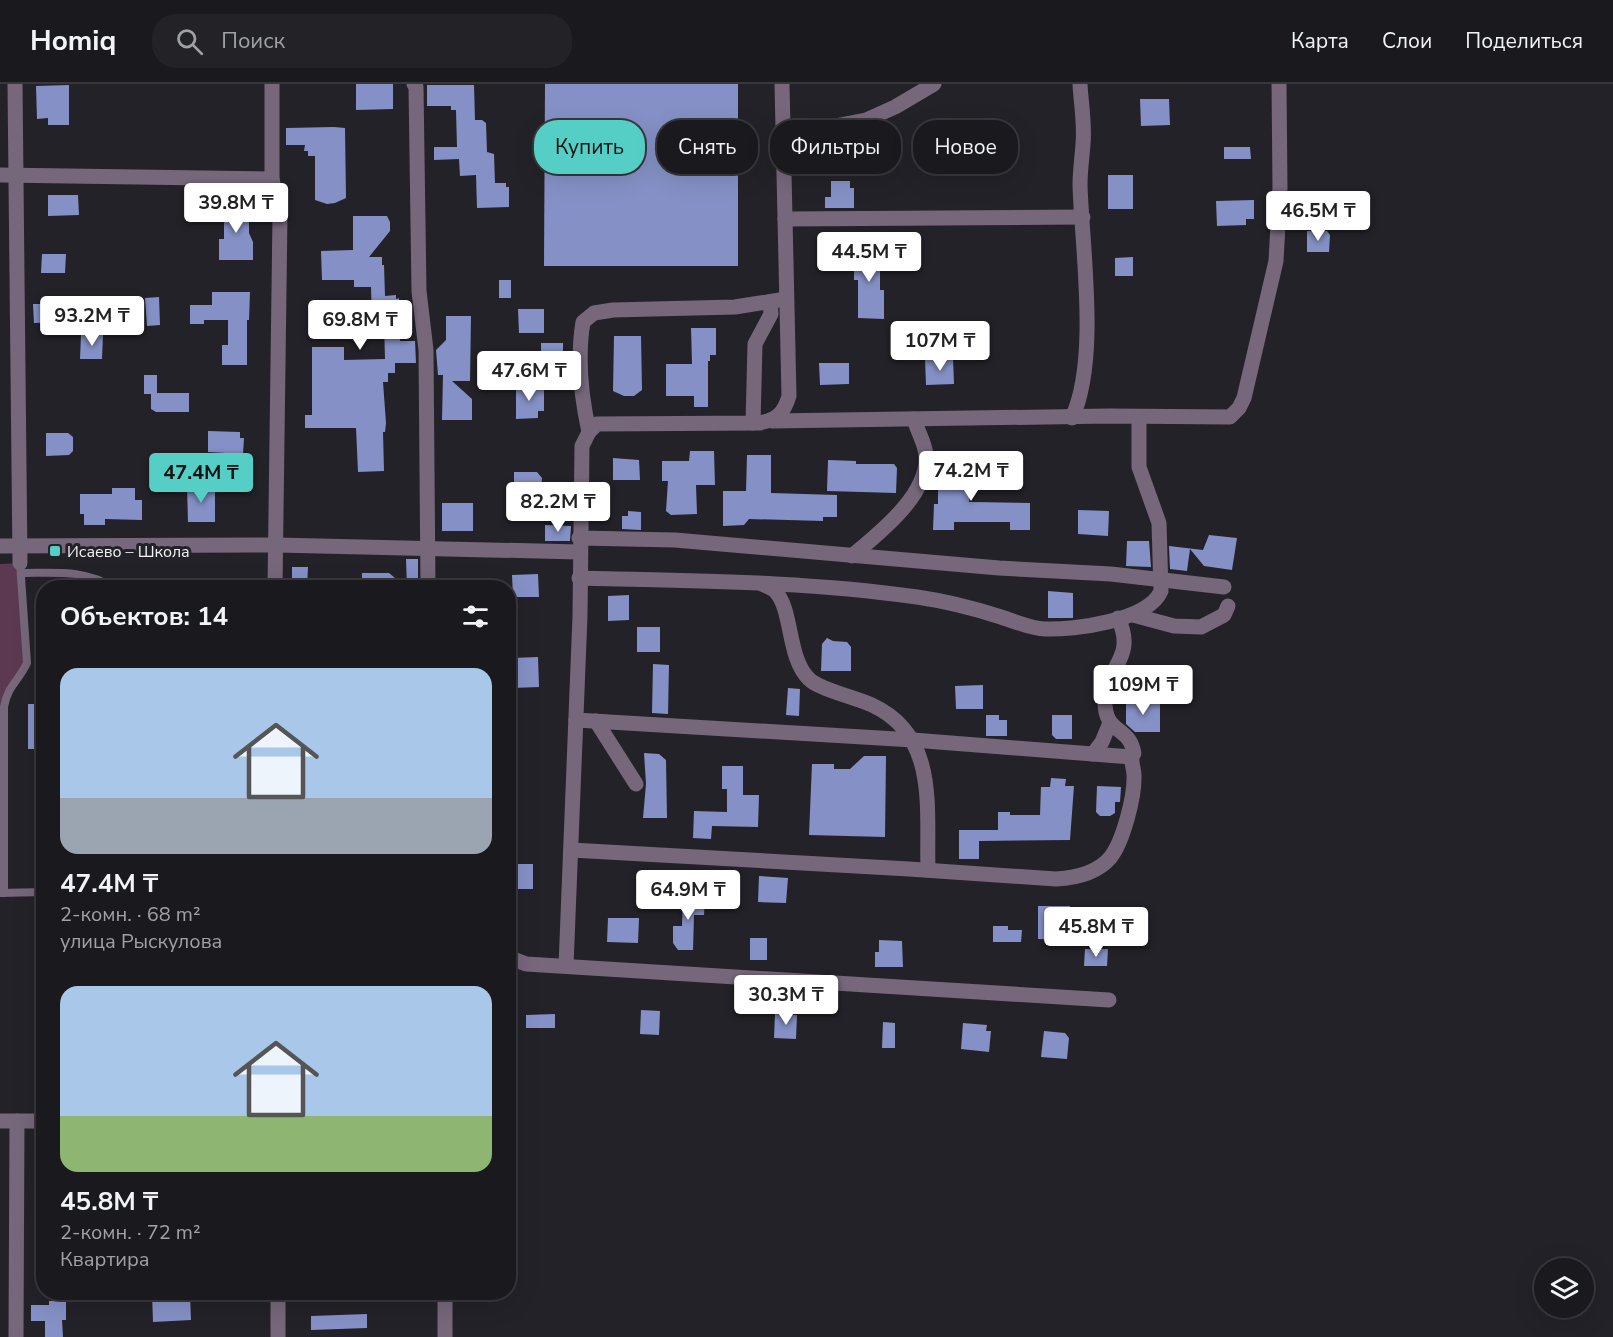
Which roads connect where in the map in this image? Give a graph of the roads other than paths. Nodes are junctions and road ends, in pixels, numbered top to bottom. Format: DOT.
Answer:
graph roads {
  1 [pos="15,84"];
  2 [pos="272,84"];
  3 [pos="414,84"];
  4 [pos="782,84"];
  5 [pos="934,84"];
  6 [pos="1080,84"];
  7 [pos="1279,84"];
  8 [pos="783,120"];
  9 [pos="866,120"];
  10 [pos="784,174"];
  11 [pos="16,175"];
  12 [pos="0,176"];
  13 [pos="272,179"];
  14 [pos="1083,217"];
  15 [pos="785,219"];
  16 [pos="786,299"];
  17 [pos="770,302"];
  18 [pos="1139,417"];
  19 [pos="1071,418"];
  20 [pos="914,419"];
  21 [pos="772,421"];
  22 [pos="753,423"];
  23 [pos="590,432"];
  24 [pos="277,545"];
  25 [pos="579,545"];
  26 [pos="0,546"];
  27 [pos="18,546"];
  28 [pos="427,548"];
  29 [pos="852,556"];
  30 [pos="20,568"];
  31 [pos="579,578"];
  32 [pos="101,580"];
  33 [pos="275,580"];
  34 [pos="428,580"];
  35 [pos="1160,580"];
  36 [pos="762,584"];
  37 [pos="1224,587"];
  38 [pos="1228,606"];
  39 [pos="1125,617"];
  40 [pos="576,720"];
  41 [pos="596,721"];
  42 [pos="1109,724"];
  43 [pos="913,740"];
  44 [pos="1093,754"];
  45 [pos="1131,757"];
  46 [pos="636,784"];
  47 [pos="571,850"];
  48 [pos="928,870"];
  49 [pos="36,892"];
  50 [pos="2,893"];
  51 [pos="516,960"];
  52 [pos="566,966"];
  53 [pos="1109,1000"];
  54 [pos="17,1120"];
  55 [pos="0,1121"];
  56 [pos="36,1121"];
  57 [pos="278,1300"];
  58 [pos="445,1300"];
  59 [pos="16,1337"];
  60 [pos="278,1337"];
  61 [pos="445,1337"];
  1 -- 11 [label="street"];
  2 -- 13 [label="street"];
  3 -- 28 [label="street"];
  4 -- 8 [label="street"];
  5 -- 9 [label="street"];
  6 -- 14 [label="street"];
  7 -- 18 [label="street"];
  10 -- 15 [label="street"];
  11 -- 12 [label="street"];
  11 -- 13 [label="street"];
  11 -- 27 [label="street"];
  13 -- 24 [label="street"];
  14 -- 15 [label="street"];
  14 -- 19 [label="street"];
  15 -- 16 [label="street"];
  16 -- 17 [label="street"];
  16 -- 21 [label="street"];
  17 -- 22 [label="street"];
  17 -- 23 [label="street"];
  18 -- 19 [label="street"];
  18 -- 35 [label="street"];
  19 -- 20 [label="street"];
  20 -- 21 [label="street"];
  20 -- 29 [label="street"];
  21 -- 22 [label="street"];
  22 -- 23 [label="street"];
  23 -- 25 [label="street"];
  24 -- 27 [label="street"];
  24 -- 28 [label="street"];
  24 -- 33 [label="street"];
  25 -- 28 [label="street"];
  25 -- 29 [label="street"];
  25 -- 31 [label="street"];
  26 -- 27 [label="street"];
  27 -- 30 [label="street"];
  28 -- 34 [label="street"];
  29 -- 35 [label="street"];
  30 -- 32 [label="lane"];
  30 -- 50 [label="lane"];
  31 -- 36 [label="street"];
  31 -- 40 [label="street"];
  35 -- 37 [label="street"];
  35 -- 39 [label="street"];
  36 -- 39 [label="street"];
  36 -- 43 [label="street"];
  38 -- 39 [label="street"];
  39 -- 42 [label="street"];
  40 -- 41 [label="street"];
  40 -- 47 [label="street"];
  41 -- 43 [label="street"];
  41 -- 46 [label="street"];
  42 -- 44 [label="street"];
  42 -- 45 [label="street"];
  43 -- 44 [label="street"];
  43 -- 48 [label="street"];
  44 -- 45 [label="street"];
  45 -- 48 [label="street"];
  47 -- 48 [label="street"];
  47 -- 52 [label="street"];
  49 -- 50 [label="lane"];
  51 -- 52 [label="street"];
  52 -- 53 [label="street"];
  54 -- 55 [label="street"];
  54 -- 56 [label="street"];
  54 -- 59 [label="street"];
  57 -- 60 [label="street"];
  58 -- 61 [label="street"];
}
